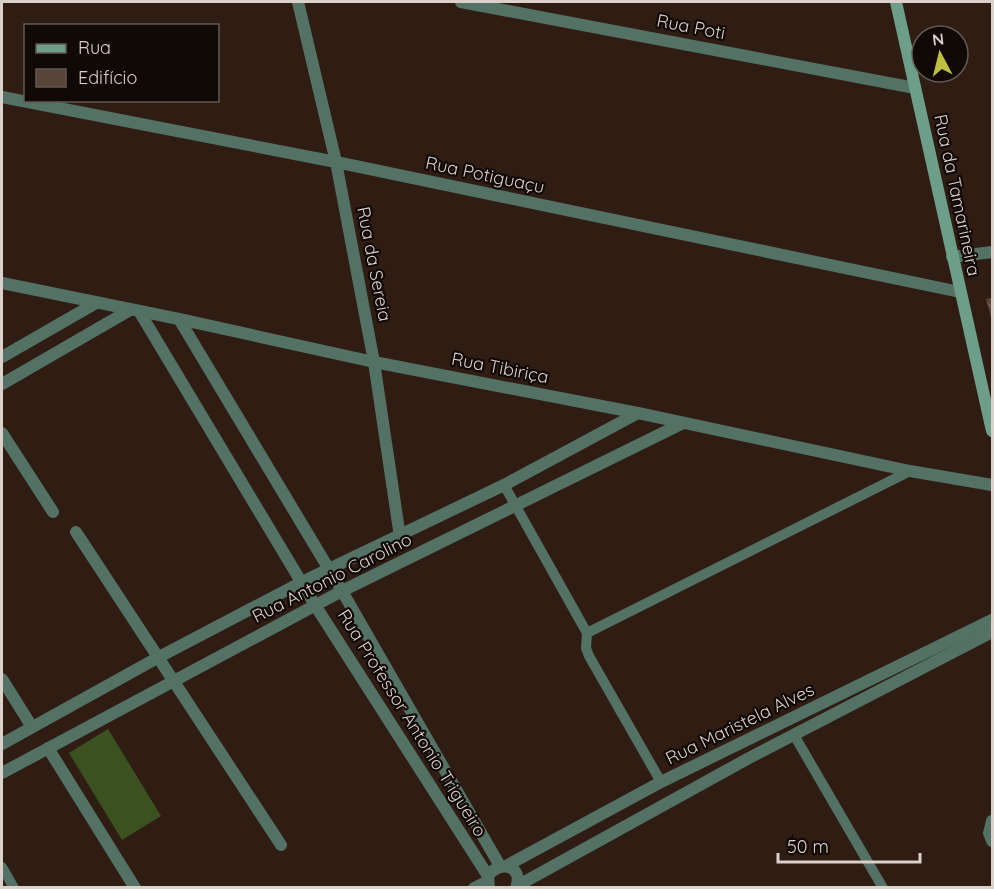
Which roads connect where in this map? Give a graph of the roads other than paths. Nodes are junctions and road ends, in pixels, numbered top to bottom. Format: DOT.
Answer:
graph roads {
  1 [pos="298,2"];
  2 [pos="461,2"];
  3 [pos="896,2"];
  4 [pos="915,88"];
  5 [pos="2,97"];
  6 [pos="24,101"];
  7 [pos="28,102"];
  8 [pos="336,162"];
  9 [pos="993,252"];
  10 [pos="952,257"];
  11 [pos="2,283"];
  12 [pos="960,292"];
  13 [pos="96,303"];
  14 [pos="135,310"];
  15 [pos="179,319"];
  16 [pos="2,357"];
  17 [pos="374,362"];
  18 [pos="2,384"];
  19 [pos="638,413"];
  20 [pos="682,423"];
  21 [pos="993,431"];
  22 [pos="2,433"];
  23 [pos="910,471"];
  24 [pos="504,485"];
  25 [pos="993,485"];
  26 [pos="516,507"];
  27 [pos="52,512"];
  28 [pos="76,532"];
  29 [pos="400,537"];
  30 [pos="328,569"];
  31 [pos="302,582"];
  32 [pos="342,591"];
  33 [pos="315,605"];
  34 [pos="993,620"];
  35 [pos="993,632"];
  36 [pos="586,633"];
  37 [pos="159,657"];
  38 [pos="2,679"];
  39 [pos="174,680"];
  40 [pos="32,727"];
  41 [pos="794,735"];
  42 [pos="2,744"];
  43 [pos="48,748"];
  44 [pos="2,773"];
  45 [pos="661,782"];
  46 [pos="993,821"];
  47 [pos="993,841"];
  48 [pos="281,845"];
  49 [pos="503,866"];
  50 [pos="2,867"];
  51 [pos="488,881"];
  52 [pos="517,887"];
  53 [pos="14,888"];
  54 [pos="135,888"];
  55 [pos="474,888"];
  56 [pos="883,888"];
  1 -- 8 [label="street, Rua da Sereia"];
  2 -- 4 [label="street, Rua Poti"];
  3 -- 4 [label="main road, Rua da Tamarineira"];
  4 -- 10 [label="main road, Rua da Tamarineira"];
  5 -- 6 [label="street, Rua Potiguaçu"];
  7 -- 8 [label="street, Rua Potiguaçu"];
  8 -- 12 [label="street, Rua Potiguaçu"];
  8 -- 17 [label="street, Rua da Sereia"];
  9 -- 10 [label="street"];
  10 -- 12 [label="main road, Rua da Tamarineira"];
  11 -- 13 [label="street, Rua Tibiriça"];
  12 -- 21 [label="main road, Rua da Tamarineira"];
  13 -- 14 [label="street, Rua Tibiriça"];
  13 -- 16 [label="street"];
  14 -- 15 [label="street, Rua Tibiriça"];
  14 -- 18 [label="street"];
  14 -- 31 [label="street, Rua Professor Antonio Trigueiro"];
  15 -- 17 [label="street, Rua Tibiriça"];
  15 -- 30 [label="street, Rua Professor Antonio Trigueiro"];
  17 -- 19 [label="street, Rua Tibiriça"];
  17 -- 29 [label="street, Rua da Sereia"];
  19 -- 20 [label="street, Rua Tibiriça"];
  19 -- 24 [label="street, Rua Antonio Carolino"];
  20 -- 23 [label="street, Rua Tibiriça"];
  20 -- 26 [label="street, Rua Antonio Carolino"];
  22 -- 27 [label="street"];
  23 -- 25 [label="street, Rua Tibiriça"];
  23 -- 36 [label="lane"];
  24 -- 26 [label="lane"];
  24 -- 29 [label="street, Rua Antonio Carolino"];
  26 -- 32 [label="street, Rua Antonio Carolino"];
  26 -- 36 [label="lane"];
  28 -- 37 [label="street"];
  29 -- 30 [label="street, Rua Antonio Carolino"];
  30 -- 31 [label="street, Rua Antonio Carolino"];
  30 -- 32 [label="street, Rua Professor Antonio Trigueiro"];
  31 -- 33 [label="street, Rua Professor Antonio Trigueiro"];
  31 -- 37 [label="street, Rua Antonio Carolino"];
  32 -- 33 [label="street, Rua Antonio Carolino"];
  32 -- 49 [label="street, Rua Professor Antonio Trigueiro"];
  33 -- 39 [label="street, Rua Antonio Carolino"];
  33 -- 51 [label="street, Rua Professor Antonio Trigueiro"];
  34 -- 45 [label="street, Rua Maristela Alves"];
  35 -- 41 [label="street, Rua Maristela Alves"];
  36 -- 45 [label="lane"];
  37 -- 39 [label="street"];
  37 -- 40 [label="street, Rua Antonio Carolino"];
  38 -- 40 [label="street"];
  39 -- 43 [label="street, Rua Antonio Carolino"];
  39 -- 48 [label="street"];
  40 -- 42 [label="street, Rua Antonio Carolino"];
  41 -- 52 [label="street, Rua Maristela Alves"];
  41 -- 56 [label="lane"];
  43 -- 44 [label="street, Rua Antonio Carolino"];
  43 -- 54 [label="street"];
  45 -- 49 [label="street, Rua Maristela Alves"];
  46 -- 47 [label="street"];
  49 -- 51 [label="street, Rua Maristela Alves"];
  49 -- 52 [label="street, Rua Professor Antonio Trigueiro"];
  50 -- 53 [label="lane"];
  51 -- 55 [label="street"];
}
